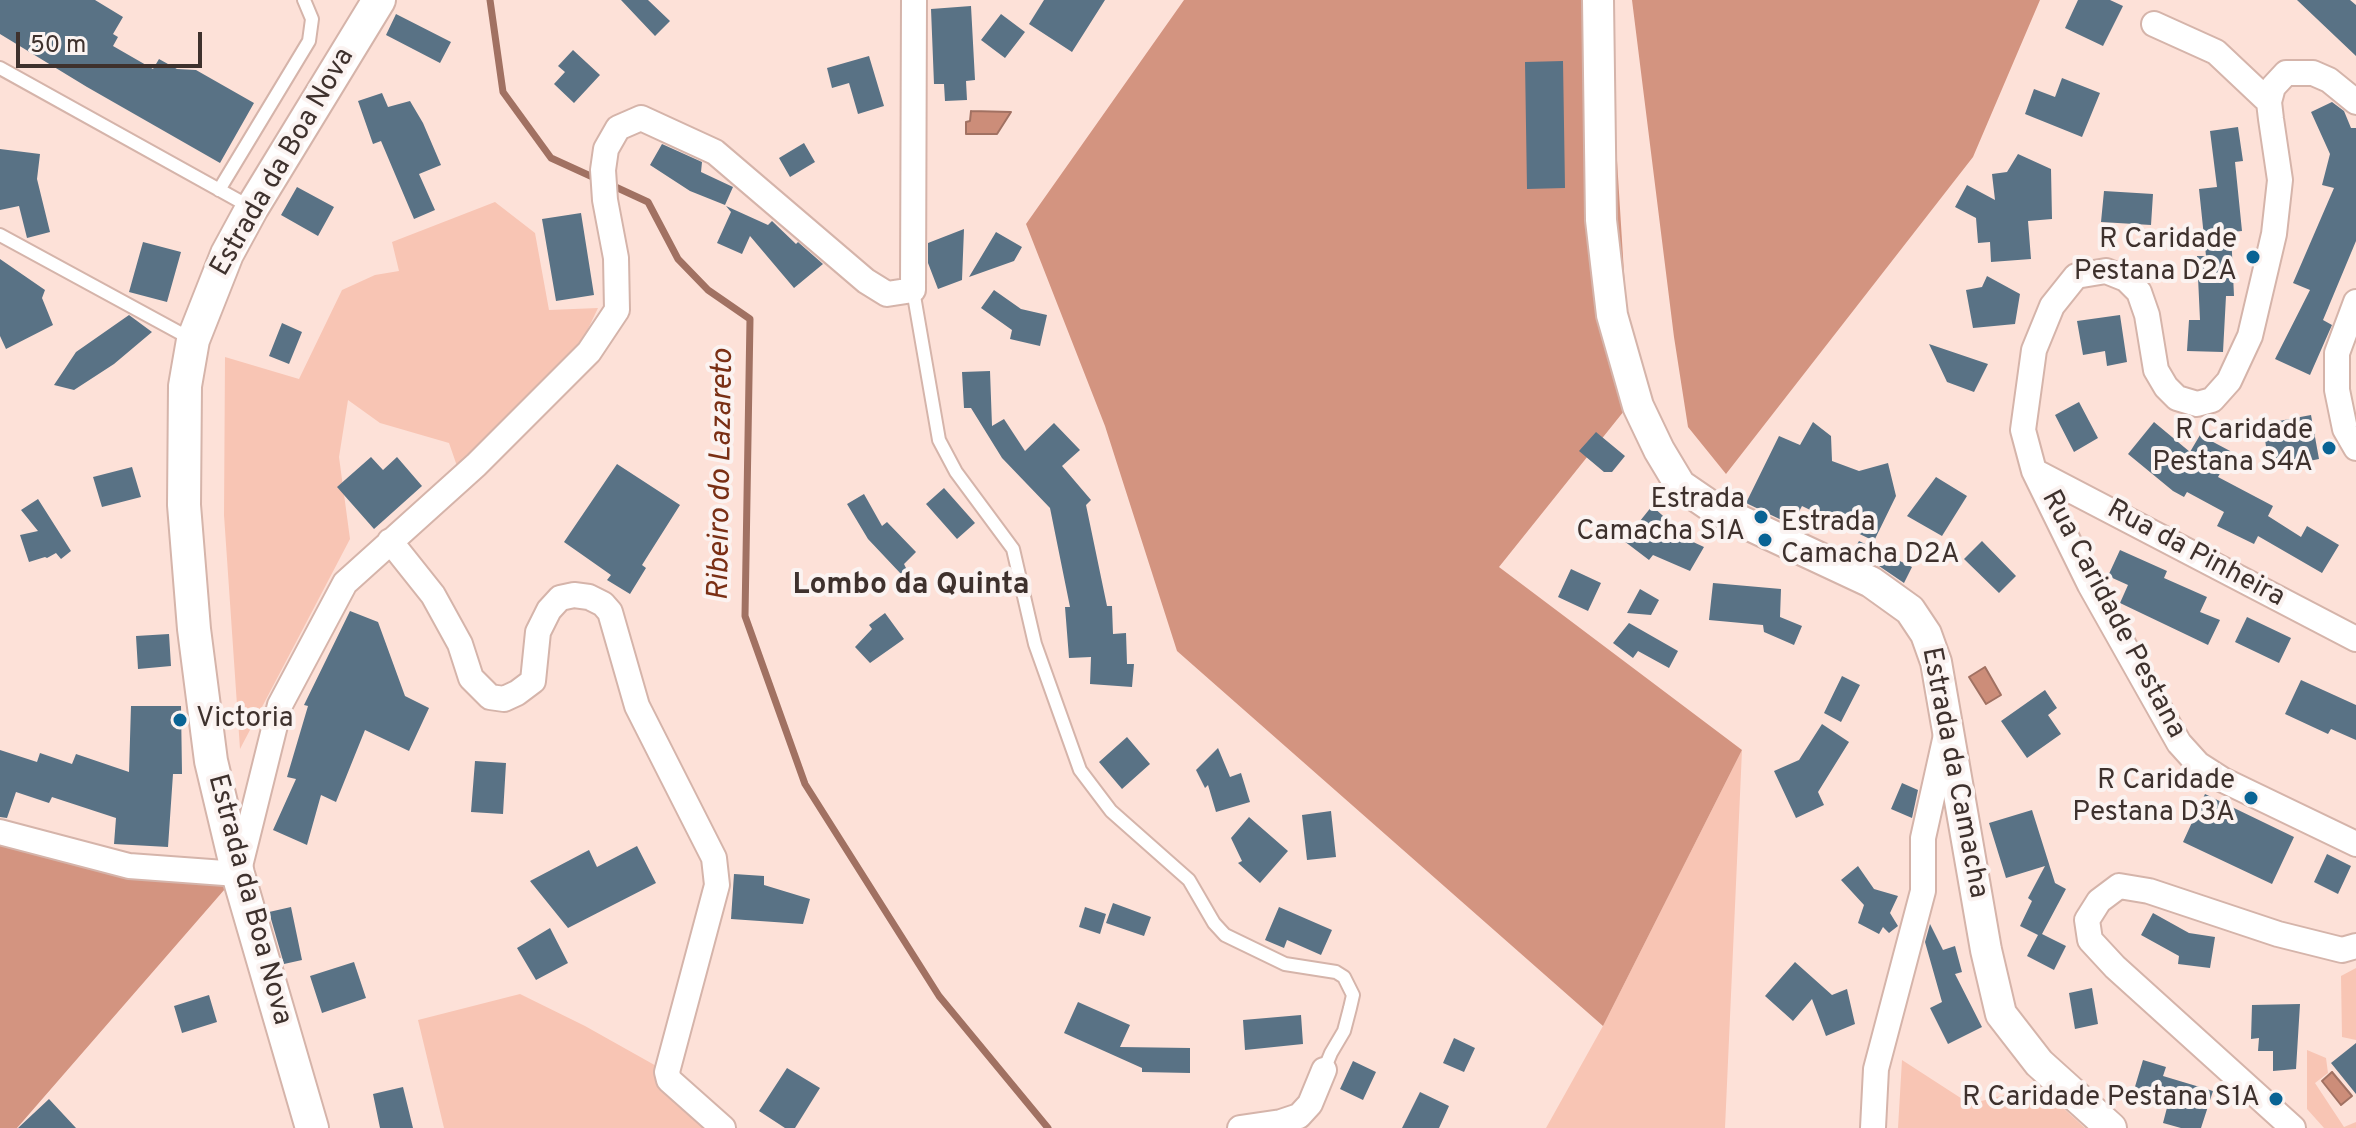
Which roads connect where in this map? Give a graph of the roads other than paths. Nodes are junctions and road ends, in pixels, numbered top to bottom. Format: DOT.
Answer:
graph roads {
  1 [pos="304,0"];
  2 [pos="379,0"];
  3 [pos="914,0"];
  4 [pos="1598,0"];
  5 [pos="2154,24"];
  6 [pos="0,68"];
  7 [pos="2269,102"];
  8 [pos="2356,102"];
  9 [pos="219,190"];
  10 [pos="252,208"];
  11 [pos="0,235"];
  12 [pos="913,290"];
  13 [pos="2356,302"];
  14 [pos="193,340"];
  15 [pos="2356,448"];
  16 [pos="2034,471"];
  17 [pos="390,541"];
  18 [pos="2356,639"];
  19 [pos="1948,725"];
  20 [pos="0,832"];
  21 [pos="2356,844"];
  22 [pos="238,874"];
  23 [pos="2356,946"];
  24 [pos="1324,1070"];
  25 [pos="312,1128"];
  26 [pos="723,1128"];
  27 [pos="1240,1128"];
  28 [pos="1873,1128"];
  29 [pos="2111,1128"];
  30 [pos="2293,1128"];
  1 -- 9 [label="lane"];
  2 -- 10 [label="main road, Estrada da Boa Nova"];
  3 -- 12 [label="street"];
  4 -- 19 [label="street, Estrada da Camacha"];
  5 -- 7 [label="street"];
  6 -- 9 [label="lane"];
  7 -- 8 [label="street"];
  7 -- 16 [label="street, Rua Caridade Pestana"];
  9 -- 10 [label="lane"];
  10 -- 14 [label="main road, Estrada da Boa Nova"];
  11 -- 14 [label="lane"];
  12 -- 17 [label="street"];
  12 -- 24 [label="lane"];
  13 -- 15 [label="street"];
  14 -- 22 [label="main road, Estrada da Boa Nova"];
  16 -- 18 [label="street, Rua da Pinheira"];
  16 -- 21 [label="street, Rua Caridade Pestana"];
  17 -- 22 [label="street"];
  17 -- 26 [label="street"];
  19 -- 28 [label="street"];
  19 -- 29 [label="street, Estrada da Camacha"];
  20 -- 22 [label="street"];
  22 -- 25 [label="main road, Estrada da Boa Nova"];
  23 -- 30 [label="street"];
  24 -- 27 [label="street"];
}
